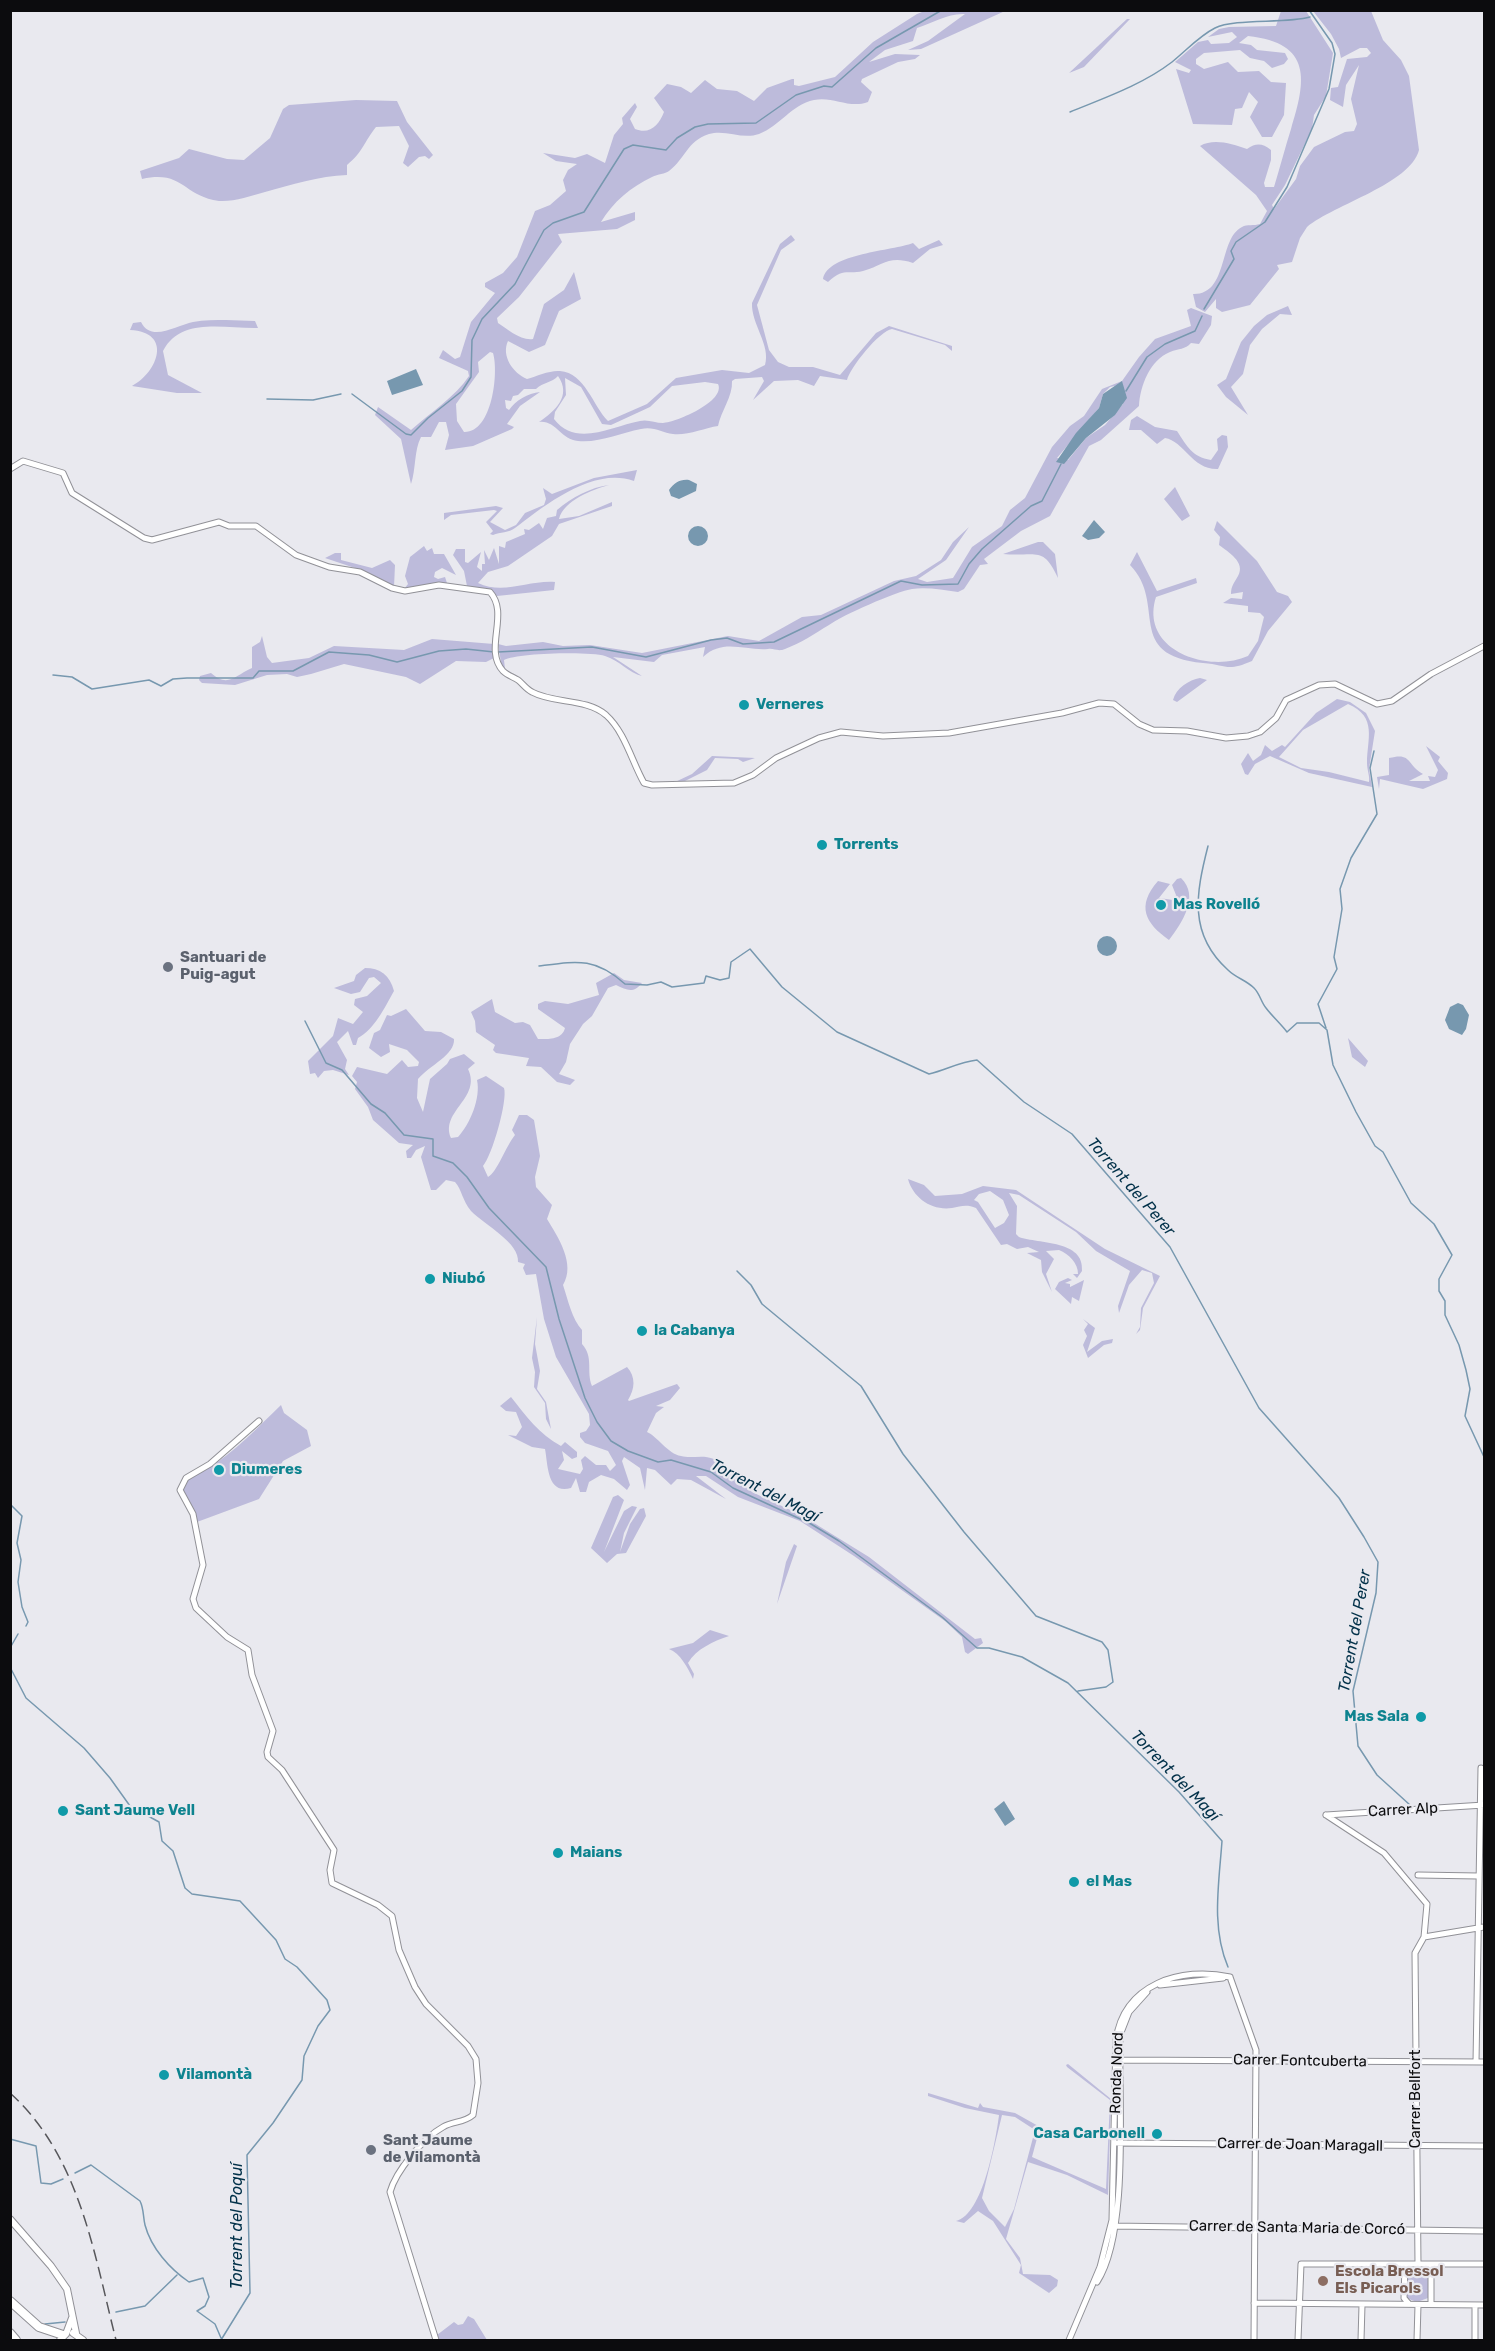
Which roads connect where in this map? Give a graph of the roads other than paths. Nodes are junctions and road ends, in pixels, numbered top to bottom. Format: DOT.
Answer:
graph roads {
  1 [pos="10,469"];
  2 [pos="1485,646"];
  3 [pos="260,1421"];
  4 [pos="1481,1768"];
  5 [pos="1483,1806"];
  6 [pos="1326,1815"];
  7 [pos="1418,1875"];
  8 [pos="1478,1876"];
  9 [pos="1485,1927"];
  10 [pos="1477,1928"];
  11 [pos="1424,1937"];
  12 [pos="1118,2060"];
  13 [pos="1257,2060"];
  14 [pos="1415,2062"];
  15 [pos="1476,2062"];
  16 [pos="1485,2062"];
  17 [pos="1117,2143"];
  18 [pos="1256,2144"];
  19 [pos="1416,2146"];
  20 [pos="1485,2146"];
  21 [pos="10,2219"];
  22 [pos="1113,2226"];
  23 [pos="1255,2227"];
  24 [pos="1418,2229"];
  25 [pos="1485,2231"];
  26 [pos="1405,2264"];
  27 [pos="1418,2264"];
  28 [pos="1431,2264"];
  29 [pos="1485,2264"];
  30 [pos="10,2301"];
  31 [pos="1254,2303"];
  32 [pos="1298,2304"];
  33 [pos="1409,2304"];
  34 [pos="1431,2304"];
  35 [pos="1362,2305"];
  36 [pos="1418,2305"];
  37 [pos="1475,2305"];
  38 [pos="1485,2305"];
  39 [pos="73,2317"];
  40 [pos="11,2333"];
  41 [pos="76,2333"];
  42 [pos="61,2338"];
  43 [pos="16,2340"];
  44 [pos="83,2340"];
  45 [pos="436,2340"];
  46 [pos="1070,2340"];
  47 [pos="1254,2340"];
  48 [pos="1298,2340"];
  49 [pos="1361,2340"];
  50 [pos="1417,2340"];
  51 [pos="1475,2340"];
  1 -- 2 [label="street"];
  3 -- 45 [label="street"];
  4 -- 5 [label="street"];
  5 -- 6 [label="street, Carrer Alp"];
  5 -- 8 [label="street"];
  6 -- 11 [label="street, Carrer Bellfort"];
  7 -- 8 [label="street"];
  8 -- 10 [label="street"];
  9 -- 10 [label="street"];
  10 -- 11 [label="street"];
  10 -- 15 [label="street"];
  11 -- 14 [label="street, Carrer Bellfort"];
  12 -- 13 [label="street, Carrer Fontcuberta"];
  12 -- 13 [label="street, Ronda Nord"];
  12 -- 17 [label="street, Ronda Nord"];
  13 -- 14 [label="street, Carrer Fontcuberta"];
  13 -- 18 [label="street"];
  14 -- 15 [label="street, Carrer Fontcuberta"];
  14 -- 19 [label="street, Carrer Bellfort"];
  15 -- 16 [label="street, Carrer Fontcuberta"];
  17 -- 18 [label="street, Carrer de Joan Maragall"];
  17 -- 22 [label="street, Ronda Nord"];
  18 -- 19 [label="street, Carrer de Joan Maragall"];
  18 -- 23 [label="street"];
  19 -- 20 [label="street, Carrer de Joan Maragall"];
  19 -- 24 [label="street, Carrer Bellfort"];
  21 -- 39 [label="street"];
  22 -- 23 [label="street, Carrer de Santa Maria de Corcó"];
  22 -- 46 [label="street, Ronda Nord"];
  23 -- 24 [label="street, Carrer de Santa Maria de Corcó"];
  23 -- 31 [label="street"];
  24 -- 25 [label="street, Carrer de Santa Maria de Corcó"];
  24 -- 27 [label="street, Carrer Bellfort"];
  26 -- 27 [label="street"];
  26 -- 32 [label="street"];
  26 -- 33 [label="street"];
  27 -- 28 [label="street"];
  28 -- 29 [label="street"];
  28 -- 34 [label="street"];
  30 -- 42 [label="highway"];
  31 -- 32 [label="street"];
  31 -- 47 [label="street"];
  32 -- 35 [label="street"];
  32 -- 48 [label="street"];
  33 -- 35 [label="street"];
  33 -- 36 [label="street"];
  34 -- 36 [label="street"];
  34 -- 37 [label="street"];
  35 -- 49 [label="street"];
  36 -- 50 [label="street"];
  37 -- 38 [label="street"];
  37 -- 51 [label="street"];
  39 -- 41 [label="street"];
  39 -- 42 [label="street"];
  40 -- 43 [label="highway"];
  41 -- 42 [label="street"];
  41 -- 44 [label="street"];
}
